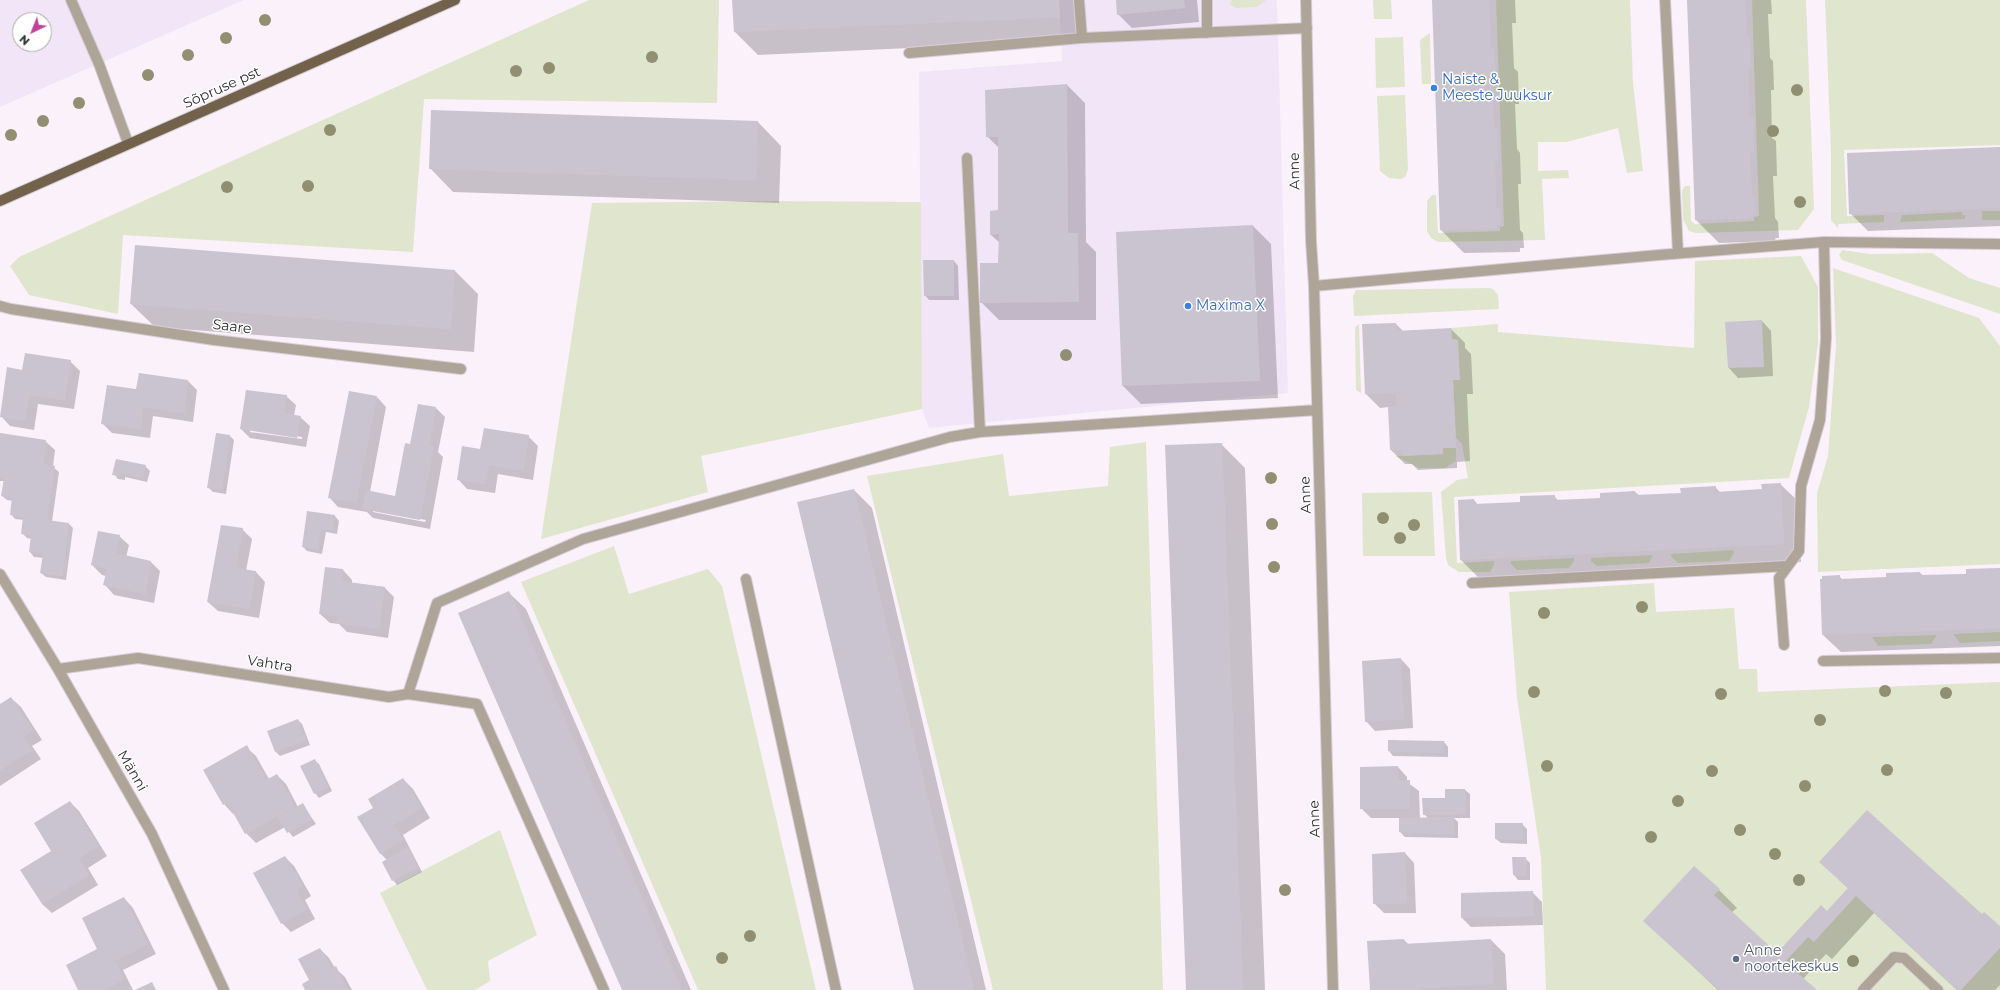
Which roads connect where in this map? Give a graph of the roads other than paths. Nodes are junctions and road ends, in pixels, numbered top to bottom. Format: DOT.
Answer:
graph roads {
  1 [pos="71,0"];
  2 [pos="455,0"];
  3 [pos="1079,0"];
  4 [pos="1207,0"];
  5 [pos="1306,0"];
  6 [pos="1665,0"];
  7 [pos="1307,28"];
  8 [pos="1207,33"];
  9 [pos="1082,38"];
  10 [pos="909,53"];
  11 [pos="128,143"];
  12 [pos="967,158"];
  13 [pos="0,201"];
  14 [pos="1824,242"];
  15 [pos="2000,244"];
  16 [pos="1678,253"];
  17 [pos="1314,286"];
  18 [pos="0,306"];
  19 [pos="461,368"];
  20 [pos="1317,410"];
  21 [pos="980,432"];
  22 [pos="1788,566"];
  23 [pos="0,574"];
  24 [pos="746,579"];
  25 [pos="1472,583"];
  26 [pos="1784,645"];
  27 [pos="2000,658"];
  28 [pos="1823,661"];
  29 [pos="58,669"];
  30 [pos="408,694"];
  31 [pos="224,990"];
  32 [pos="604,990"];
  33 [pos="836,990"];
  34 [pos="1334,990"];
  35 [pos="1863,990"];
  36 [pos="1938,990"];
  1 -- 11 [label="street"];
  2 -- 11 [label="main road, Sõpruse pst"];
  3 -- 9 [label="street"];
  4 -- 8 [label="street"];
  5 -- 7 [label="street, Anne"];
  6 -- 16 [label="street"];
  7 -- 8 [label="street"];
  7 -- 17 [label="street, Anne"];
  8 -- 9 [label="street"];
  9 -- 10 [label="street"];
  11 -- 13 [label="main road, Sõpruse pst"];
  12 -- 21 [label="street"];
  14 -- 15 [label="street"];
  14 -- 16 [label="street"];
  14 -- 22 [label="street"];
  16 -- 17 [label="street"];
  17 -- 20 [label="street, Anne"];
  18 -- 19 [label="street, Saare"];
  20 -- 21 [label="street"];
  20 -- 34 [label="street, Anne"];
  21 -- 30 [label="street"];
  22 -- 25 [label="street"];
  22 -- 26 [label="street"];
  23 -- 29 [label="street, Männi"];
  24 -- 33 [label="street"];
  27 -- 28 [label="street"];
  29 -- 30 [label="street, Vahtra"];
  29 -- 31 [label="street, Männi"];
  30 -- 32 [label="street, Vahtra"];
  35 -- 36 [label="street"];
}
